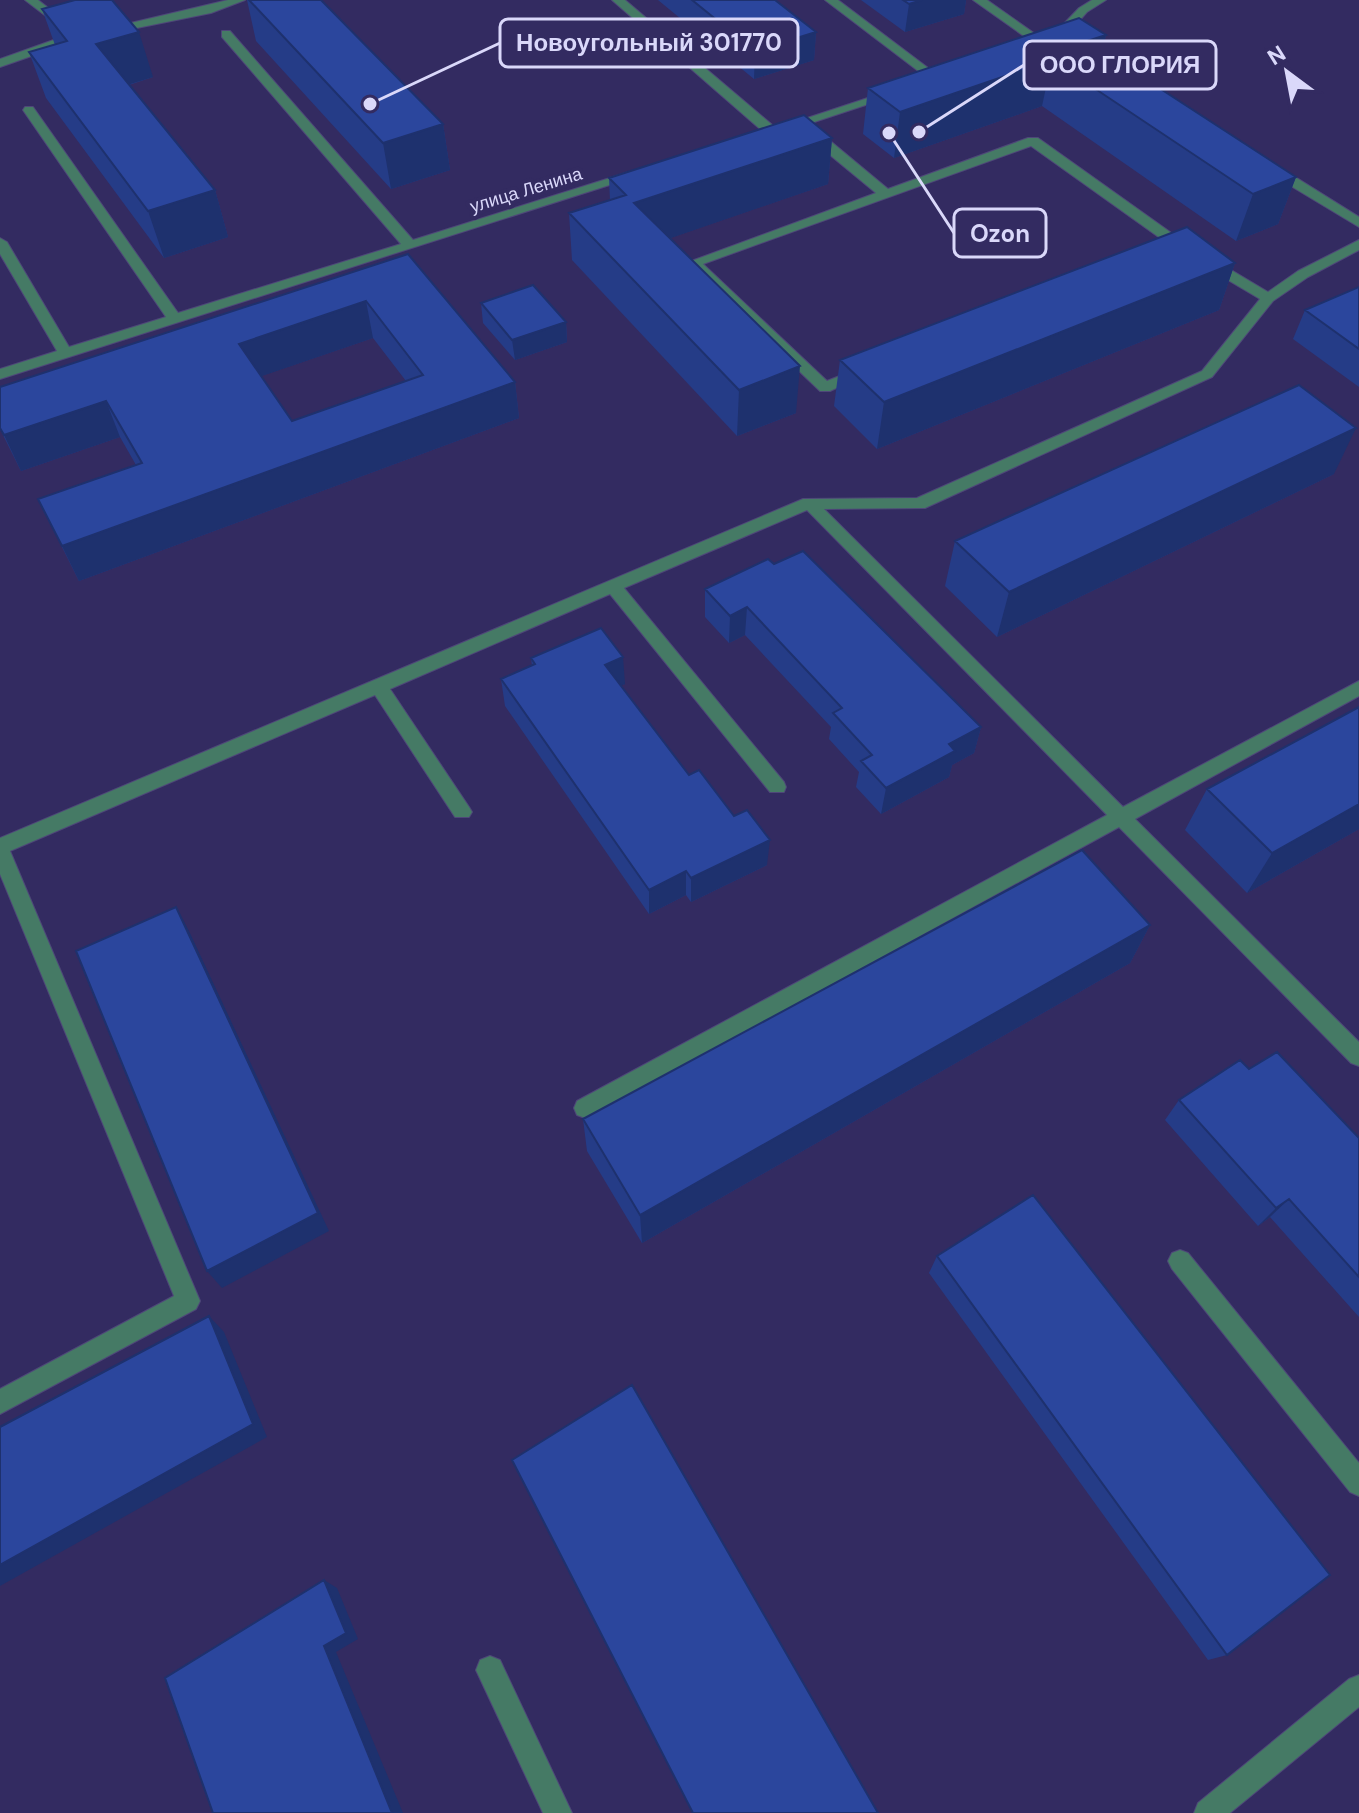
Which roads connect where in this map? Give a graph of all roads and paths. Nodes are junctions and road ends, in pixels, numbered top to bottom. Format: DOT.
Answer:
graph roads {
  1 [pos="31,0"];
  2 [pos="239,0"];
  3 [pos="618,0"];
  4 [pos="831,0"];
  5 [pos="979,0"];
  6 [pos="1100,0"];
  7 [pos="226,34"];
  8 [pos="79,35"];
  9 [pos="1061,36"];
  10 [pos="1042,43"];
  11 [pos="1075,44"];
  12 [pos="1027,48"];
  13 [pos="0,63"];
  14 [pos="953,74"];
  15 [pos="924,84"];
  16 [pos="29,110"];
  17 [pos="800,123"];
  18 [pos="772,132"];
  19 [pos="757,136"];
  20 [pos="1264,163"];
  21 [pos="652,170"];
  22 [pos="886,194"];
  23 [pos="1359,223"];
  24 [pos="0,242"];
  25 [pos="1359,244"];
  26 [pos="410,245"];
  27 [pos="1268,298"];
  28 [pos="175,319"];
  29 [pos="65,353"];
  30 [pos="868,370"];
  31 [pos="0,374"];
  32 [pos="809,503"];
  33 [pos="613,586"];
  34 [pos="379,686"];
  35 [pos="1359,688"];
  36 [pos="777,787"];
  37 [pos="462,812"];
  38 [pos="1121,817"];
  39 [pos="0,848"];
  40 [pos="1359,1056"];
  41 [pos="585,1108"];
  42 [pos="1180,1261"];
  43 [pos="0,1402"];
  44 [pos="1359,1483"];
  45 [pos="490,1670"];
  46 [pos="1359,1689"];
  47 [pos="558,1813"];
  48 [pos="1208,1813"];
  1 -- 8 [label="street"];
  2 -- 8 [label="street"];
  3 -- 18 [label="street"];
  4 -- 15 [label="street"];
  5 -- 10 [label="street"];
  6 -- 9 [label="street"];
  7 -- 26 [label="street"];
  8 -- 13 [label="street"];
  9 -- 10 [label="street"];
  9 -- 11 [label="street"];
  10 -- 12 [label="street"];
  14 -- 15 [label="street"];
  15 -- 17 [label="street"];
  16 -- 28 [label="street"];
  17 -- 18 [label="street"];
  17 -- 22 [label="street"];
  18 -- 19 [label="street"];
  20 -- 23 [label="street"];
  21 -- 26 [label="street, улица Ленина"];
  22 -- 27 [label="street"];
  22 -- 30 [label="street"];
  24 -- 29 [label="street"];
  25 -- 27 [label="street"];
  26 -- 28 [label="street, улица Ленина"];
  27 -- 32 [label="street"];
  28 -- 29 [label="street, улица Ленина"];
  29 -- 31 [label="street, улица Ленина"];
  32 -- 33 [label="street"];
  32 -- 38 [label="street"];
  33 -- 34 [label="street"];
  33 -- 36 [label="street"];
  34 -- 37 [label="street"];
  34 -- 39 [label="street"];
  35 -- 38 [label="street"];
  38 -- 40 [label="street"];
  38 -- 41 [label="street"];
  39 -- 43 [label="street"];
  42 -- 44 [label="street"];
  45 -- 47 [label="street"];
  46 -- 48 [label="street"];
}
